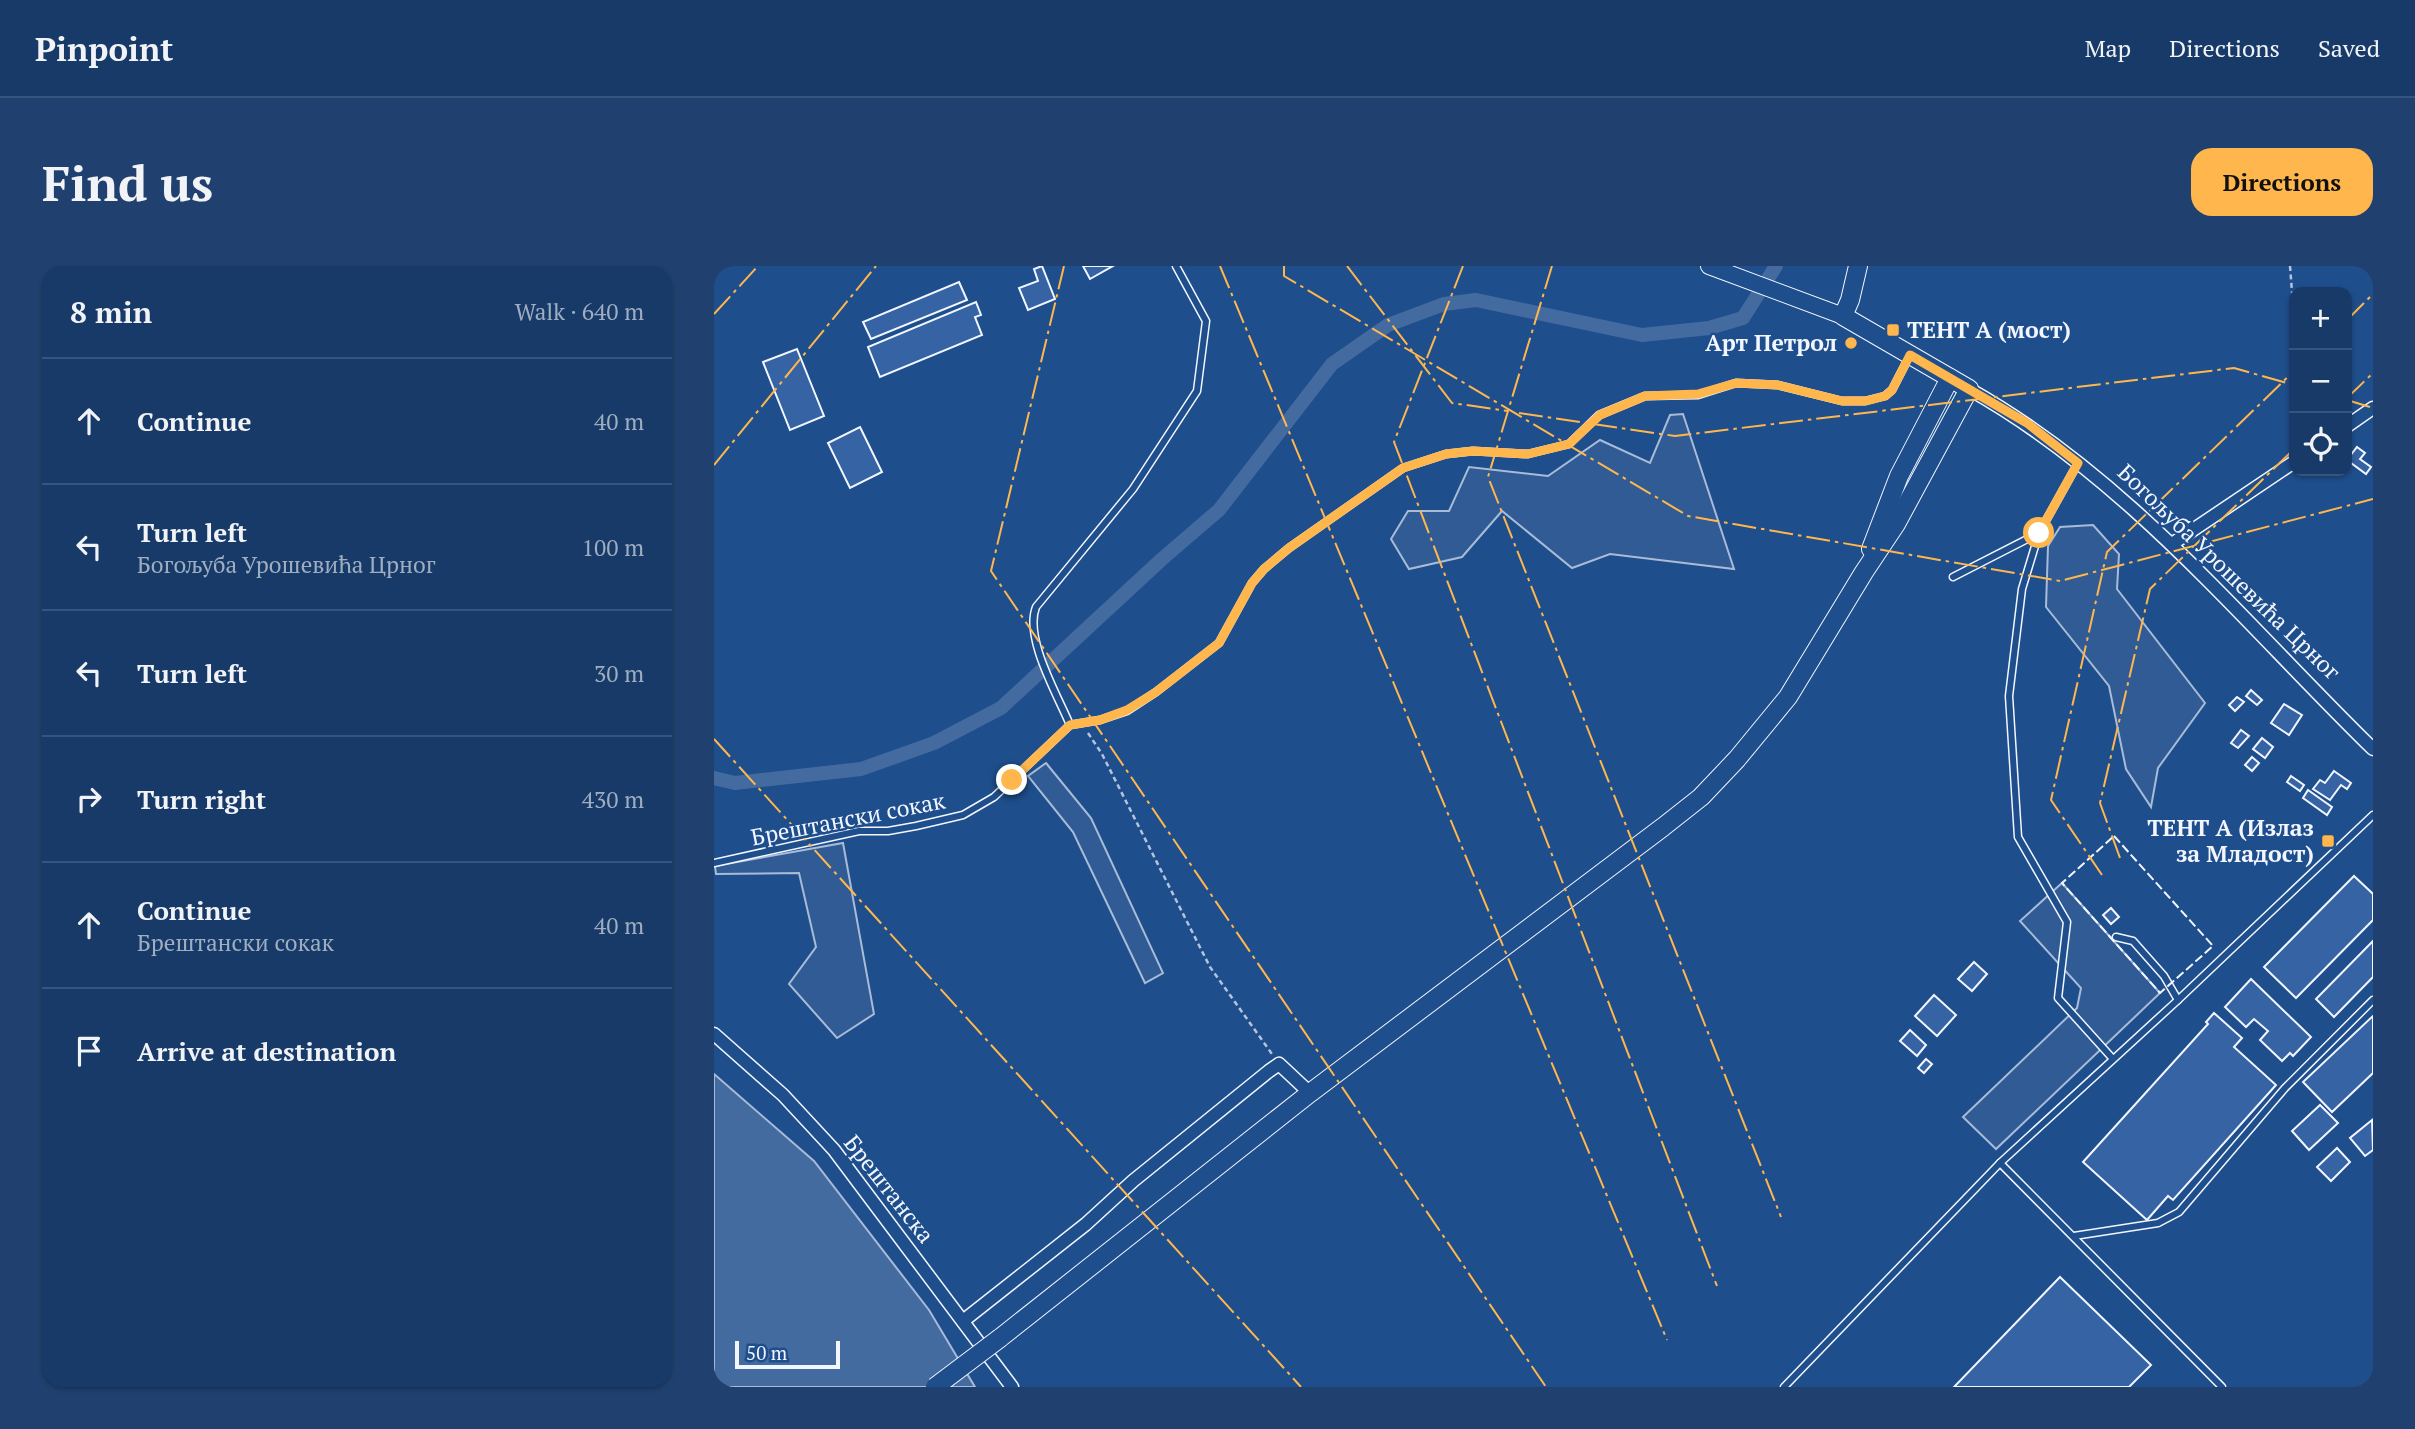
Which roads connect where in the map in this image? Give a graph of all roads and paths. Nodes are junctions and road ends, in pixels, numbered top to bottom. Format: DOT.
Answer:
graph roads {
  1 [pos="1176,266"];
  2 [pos="1709,266"];
  3 [pos="1858,266"];
  4 [pos="2290,266"];
  5 [pos="2292,287"];
  6 [pos="1843,316"];
  7 [pos="1910,355"];
  8 [pos="1951,379"];
  9 [pos="1969,389"];
  10 [pos="2373,408"];
  11 [pos="2352,423"];
  12 [pos="2078,463"];
  13 [pos="2289,465"];
  14 [pos="2039,533"];
  15 [pos="2172,544"];
  16 [pos="1864,572"];
  17 [pos="1953,577"];
  18 [pos="1082,724"];
  19 [pos="1070,725"];
  20 [pos="2373,749"];
  21 [pos="2373,814"];
  22 [pos="714,863"];
  23 [pos="2116,937"];
  24 [pos="2178,1000"];
  25 [pos="2373,1000"];
  26 [pos="714,1034"];
  27 [pos="2113,1059"];
  28 [pos="1279,1065"];
  29 [pos="1310,1093"];
  30 [pos="2000,1163"];
  31 [pos="2074,1236"];
  32 [pos="963,1321"];
  33 [pos="934,1387"];
  34 [pos="1012,1387"];
  35 [pos="1784,1387"];
  36 [pos="2222,1387"];
  1 -- 19 [label="lane"];
  2 -- 6 [label="street, Богољуба Урошевића Црног"];
  3 -- 6 [label="main road"];
  4 -- 5 [label="path"];
  6 -- 7 [label="main road, Богољуба Урошевића Црног"];
  7 -- 8 [label="main road, Богољуба Урошевића Црног"];
  7 -- 18 [label="lane"];
  8 -- 9 [label="main road, Богољуба Урошевића Црног"];
  8 -- 16 [label="main road"];
  9 -- 12 [label="street, Богољуба Урошевића Црног"];
  9 -- 16 [label="main road"];
  10 -- 11 [label="street"];
  12 -- 14 [label="lane"];
  12 -- 15 [label="street, Богољуба Урошевића Црног"];
  13 -- 15 [label="street"];
  14 -- 17 [label="lane"];
  14 -- 27 [label="lane"];
  15 -- 20 [label="street, Богољуба Урошевића Црног"];
  16 -- 29 [label="main road"];
  18 -- 19 [label="lane"];
  18 -- 28 [label="path"];
  19 -- 22 [label="lane, Брештански сокак"];
  21 -- 24 [label="lane"];
  23 -- 24 [label="lane"];
  24 -- 27 [label="lane"];
  25 -- 31 [label="lane"];
  26 -- 32 [label="street, Брештанска"];
  27 -- 30 [label="lane"];
  28 -- 29 [label="street"];
  28 -- 32 [label="street"];
  29 -- 33 [label="main road, bridge"];
  30 -- 31 [label="lane"];
  30 -- 35 [label="lane"];
  31 -- 36 [label="lane"];
  32 -- 34 [label="street, Брештанска"];
}
